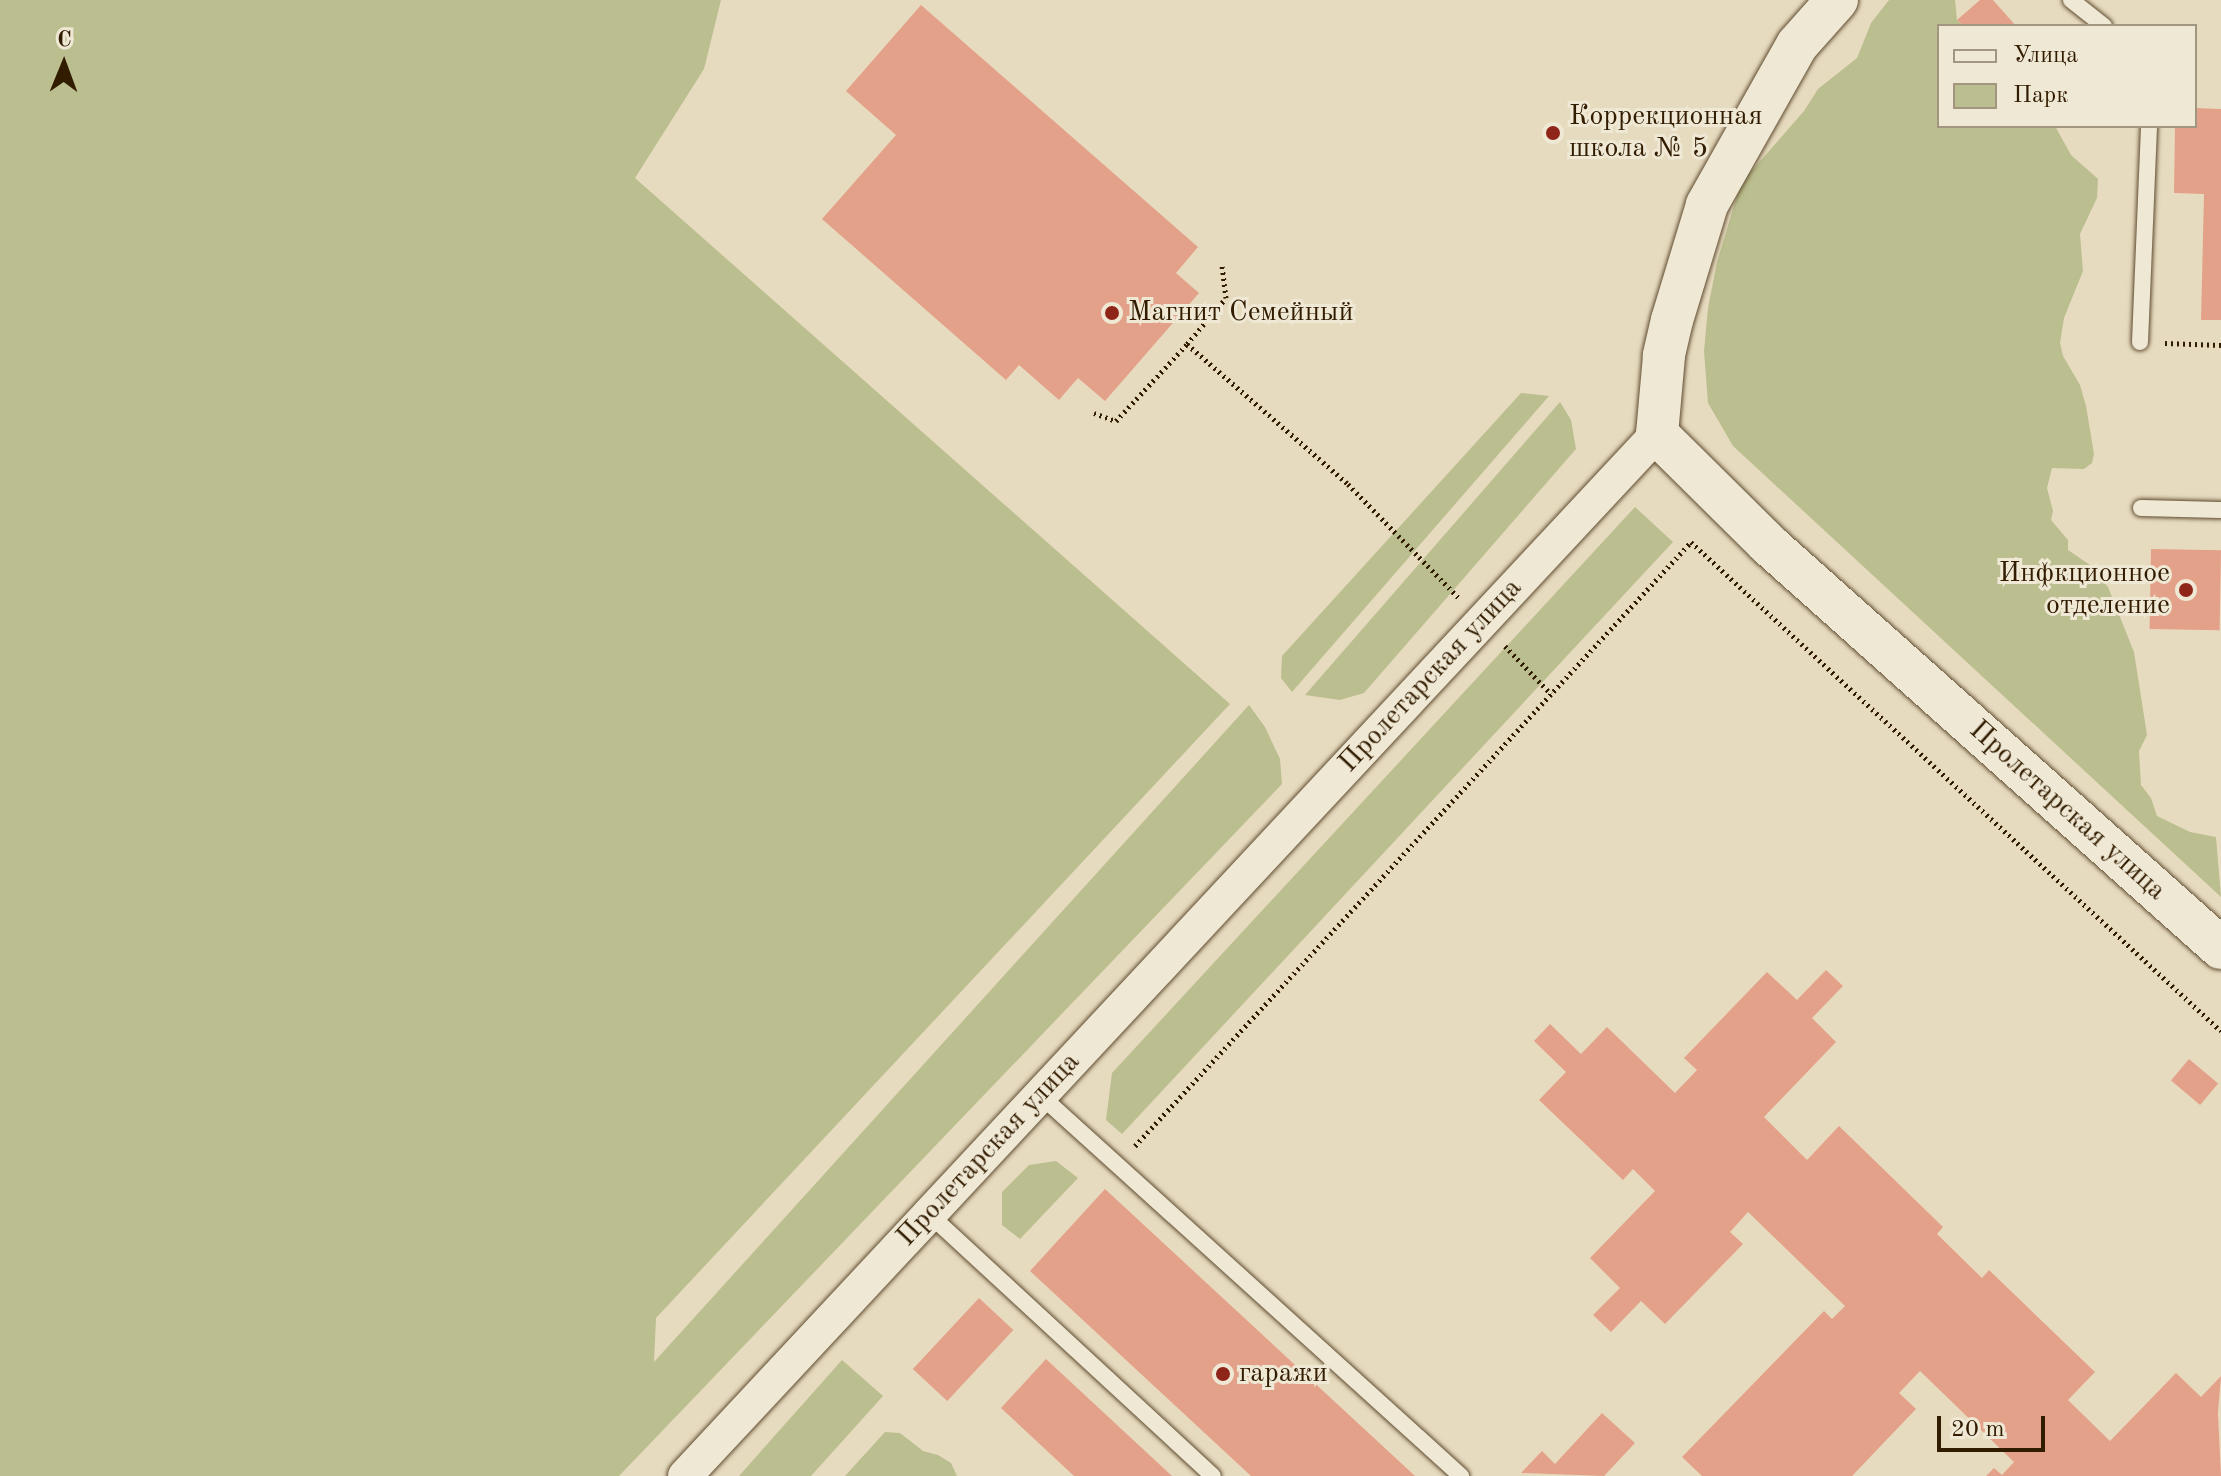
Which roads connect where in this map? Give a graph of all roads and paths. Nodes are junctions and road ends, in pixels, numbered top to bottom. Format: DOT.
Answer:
graph roads {
  1 [pos="1837,0"];
  2 [pos="2071,0"];
  3 [pos="2101,24"];
  4 [pos="2149,128"];
  5 [pos="1222,266"];
  6 [pos="2140,342"];
  7 [pos="1187,344"];
  8 [pos="2221,345"];
  9 [pos="1094,413"];
  10 [pos="1657,434"];
  11 [pos="2141,508"];
  12 [pos="2221,510"];
  13 [pos="1482,622"];
  14 [pos="1551,694"];
  15 [pos="2221,948"];
  16 [pos="2221,1031"];
  17 [pos="1040,1095"];
  18 [pos="1118,1164"];
  19 [pos="929,1214"];
  20 [pos="685,1476"];
  21 [pos="1213,1476"];
  22 [pos="1461,1476"];
  1 -- 10 [label="street"];
  2 -- 3 [label="lane"];
  4 -- 6 [label="lane"];
  5 -- 7 [label="path"];
  6 -- 8 [label="path"];
  7 -- 9 [label="path"];
  7 -- 13 [label="path"];
  10 -- 13 [label="street, Пролетарская улица"];
  10 -- 15 [label="street, Пролетарская улица"];
  11 -- 12 [label="lane"];
  13 -- 14 [label="path"];
  13 -- 17 [label="street, Пролетарская улица"];
  14 -- 16 [label="path"];
  14 -- 18 [label="path"];
  17 -- 18 [label="lane"];
  17 -- 19 [label="street, Пролетарская улица"];
  18 -- 22 [label="lane"];
  19 -- 20 [label="street, Пролетарская улица"];
  19 -- 21 [label="lane"];
}
